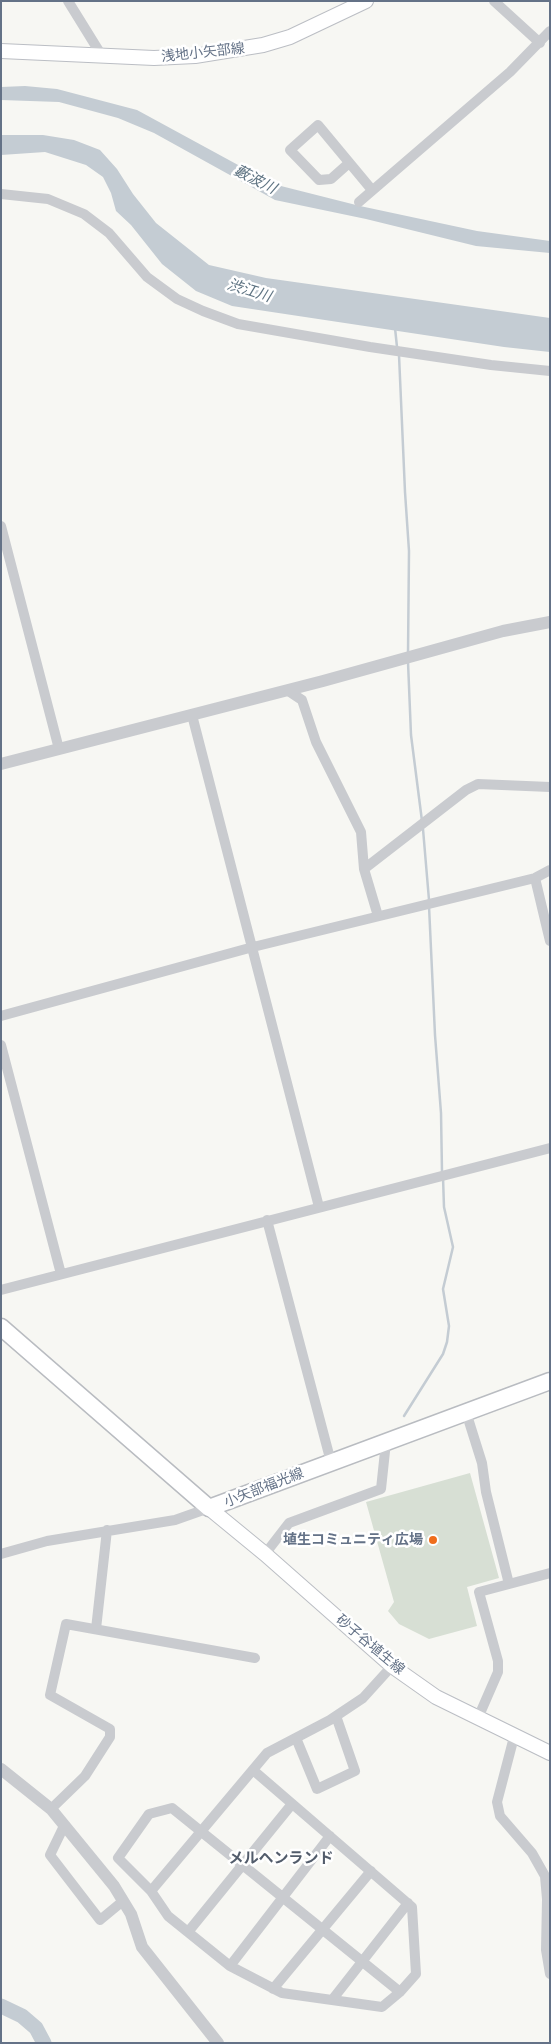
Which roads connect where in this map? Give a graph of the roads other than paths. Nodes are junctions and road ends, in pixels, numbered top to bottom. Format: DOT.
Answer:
graph roads {
  1 [pos="68,1"];
  2 [pos="366,1"];
  3 [pos="494,1"];
  4 [pos="550,31"];
  5 [pos="540,43"];
  6 [pos="1,51"];
  7 [pos="102,56"];
  8 [pos="349,163"];
  9 [pos="372,190"];
  10 [pos="1,194"];
  11 [pos="359,202"];
  12 [pos="550,372"];
  13 [pos="1,526"];
  14 [pos="550,622"];
  15 [pos="287,690"];
  16 [pos="192,715"];
  17 [pos="59,749"];
  18 [pos="1,764"];
  19 [pos="550,787"];
  20 [pos="364,870"];
  21 [pos="550,870"];
  22 [pos="535,878"];
  23 [pos="378,916"];
  24 [pos="550,941"];
  25 [pos="253,947"];
  26 [pos="1,1016"];
  27 [pos="1,1045"];
  28 [pos="550,1148"];
  29 [pos="320,1207"];
  30 [pos="267,1220"];
  31 [pos="61,1274"];
  32 [pos="1,1290"];
  33 [pos="1,1327"];
  34 [pos="550,1381"];
  35 [pos="466,1412"];
  36 [pos="386,1442"];
  37 [pos="331,1462"];
  38 [pos="209,1508"];
  39 [pos="107,1530"];
  40 [pos="1,1554"];
  41 [pos="265,1554"];
  42 [pos="550,1573"];
  43 [pos="509,1584"];
  44 [pos="96,1630"];
  45 [pos="255,1658"];
  46 [pos="392,1666"];
  47 [pos="336,1716"];
  48 [pos="478,1718"];
  49 [pos="514,1736"];
  50 [pos="296,1738"];
  51 [pos="550,1753"];
  52 [pos="1,1769"];
  53 [pos="253,1770"];
  54 [pos="292,1804"];
  55 [pos="51,1809"];
  56 [pos="64,1826"];
  57 [pos="200,1832"];
  58 [pos="330,1836"];
  59 [pos="242,1865"];
  60 [pos="371,1871"];
  61 [pos="151,1891"];
  62 [pos="282,1897"];
  63 [pos="123,1901"];
  64 [pos="408,1903"];
  65 [pos="322,1930"];
  66 [pos="188,1932"];
  67 [pos="362,1962"];
  68 [pos="230,1966"];
  69 [pos="550,1974"];
  70 [pos="273,1989"];
  71 [pos="400,1992"];
  72 [pos="332,2000"];
  73 [pos="218,2043"];
  1 -- 7 [label="street"];
  2 -- 7 [label="main road, 浅地小矢部線"];
  3 -- 5 [label="street"];
  4 -- 5 [label="street"];
  5 -- 9 [label="street"];
  6 -- 7 [label="main road, 浅地小矢部線"];
  8 -- 8 [label="street"];
  8 -- 9 [label="street"];
  9 -- 11 [label="street"];
  10 -- 12 [label="street"];
  13 -- 17 [label="street"];
  14 -- 15 [label="street"];
  15 -- 16 [label="street"];
  15 -- 20 [label="street"];
  16 -- 17 [label="street"];
  16 -- 25 [label="street"];
  17 -- 18 [label="street"];
  19 -- 20 [label="street"];
  20 -- 23 [label="street"];
  21 -- 22 [label="street"];
  22 -- 23 [label="street"];
  22 -- 24 [label="street"];
  23 -- 25 [label="street"];
  25 -- 26 [label="street"];
  25 -- 29 [label="street"];
  27 -- 31 [label="street"];
  28 -- 29 [label="street"];
  29 -- 30 [label="street"];
  30 -- 31 [label="street"];
  30 -- 37 [label="street"];
  31 -- 32 [label="street"];
  33 -- 38 [label="main road, 小矢部福光線"];
  34 -- 35 [label="main road, 小矢部福光線"];
  35 -- 36 [label="main road, 小矢部福光線"];
  35 -- 43 [label="street"];
  36 -- 37 [label="main road, 小矢部福光線"];
  36 -- 41 [label="street"];
  37 -- 38 [label="main road, 小矢部福光線"];
  38 -- 39 [label="street"];
  38 -- 41 [label="main road, 砂子谷埴生線"];
  39 -- 40 [label="street"];
  39 -- 44 [label="street"];
  41 -- 46 [label="main road, 砂子谷埴生線"];
  42 -- 43 [label="street"];
  43 -- 48 [label="street"];
  44 -- 45 [label="street"];
  44 -- 55 [label="street"];
  46 -- 47 [label="street"];
  46 -- 48 [label="main road, 砂子谷埴生線"];
  47 -- 50 [label="street"];
  47 -- 50 [label="street"];
  48 -- 49 [label="main road, 砂子谷埴生線"];
  49 -- 51 [label="main road, 砂子谷埴生線"];
  49 -- 69 [label="street"];
  50 -- 53 [label="street"];
  52 -- 55 [label="street"];
  53 -- 54 [label="street"];
  53 -- 57 [label="street"];
  54 -- 58 [label="street"];
  54 -- 59 [label="street"];
  55 -- 56 [label="street"];
  56 -- 63 [label="street"];
  56 -- 63 [label="street"];
  57 -- 59 [label="street"];
  57 -- 61 [label="street"];
  57 -- 61 [label="street"];
  58 -- 60 [label="street"];
  58 -- 62 [label="street"];
  59 -- 62 [label="street"];
  59 -- 66 [label="street"];
  60 -- 64 [label="street"];
  60 -- 65 [label="street"];
  61 -- 66 [label="street"];
  62 -- 65 [label="street"];
  62 -- 68 [label="street"];
  63 -- 73 [label="street"];
  64 -- 67 [label="street"];
  64 -- 71 [label="street"];
  65 -- 67 [label="street"];
  65 -- 70 [label="street"];
  66 -- 68 [label="street"];
  67 -- 71 [label="street"];
  67 -- 72 [label="street"];
  68 -- 70 [label="street"];
  70 -- 72 [label="street"];
  71 -- 72 [label="street"];
}
